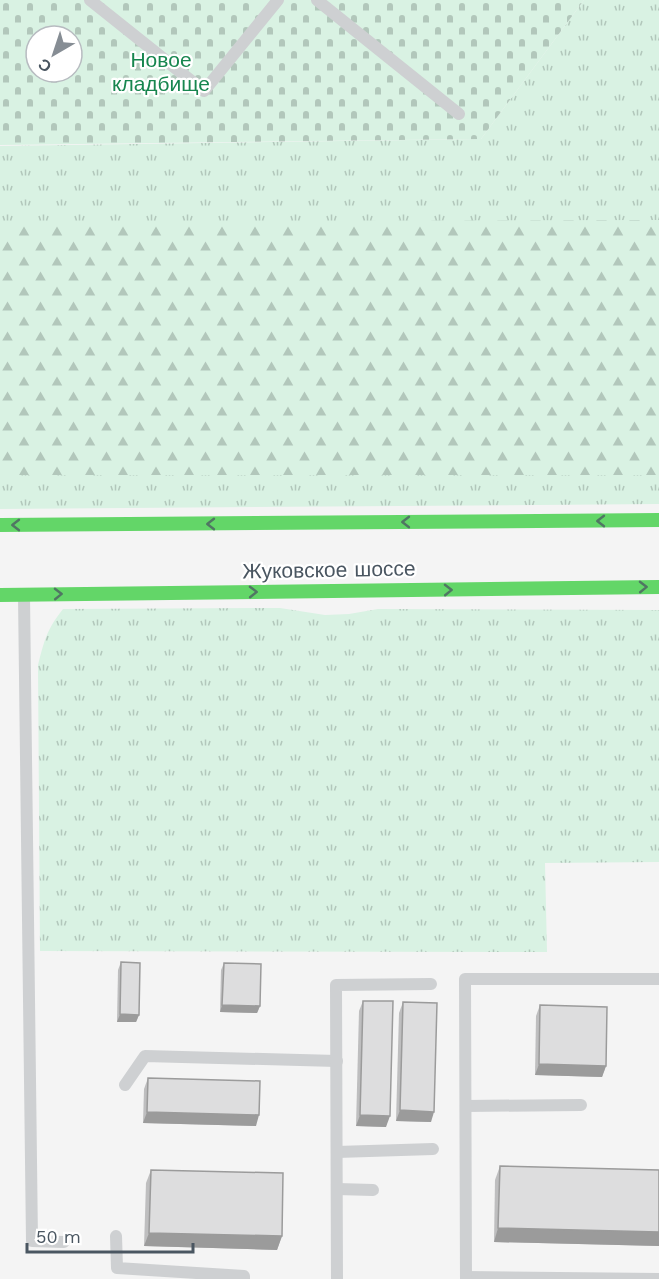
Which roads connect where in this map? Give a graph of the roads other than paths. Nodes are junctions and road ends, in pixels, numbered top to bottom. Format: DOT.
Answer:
graph roads {
  1 [pos="90,0"];
  2 [pos="278,0"];
  3 [pos="317,0"];
  4 [pos="459,114"];
  5 [pos="659,520"];
  6 [pos="0,525"];
  7 [pos="659,587"];
  8 [pos="0,595"];
  9 [pos="24,595"];
  10 [pos="659,979"];
  11 [pos="431,984"];
  12 [pos="337,1061"];
  13 [pos="125,1085"];
  14 [pos="466,1106"];
  15 [pos="581,1106"];
  16 [pos="433,1149"];
  17 [pos="337,1152"];
  18 [pos="337,1189"];
  19 [pos="373,1190"];
  20 [pos="116,1236"];
  21 [pos="64,1242"];
  22 [pos="165,1275"];
  23 [pos="466,1278"];
  24 [pos="659,1278"];
  25 [pos="244,1279"];
  26 [pos="337,1279"];
  27 [pos="607,1279"];
  1 -- 2 [label="lane"];
  3 -- 4 [label="lane"];
  5 -- 6 [label="main road, one-way"];
  9 -- 7 [label="main road, Жуковское шоссе, one-way"];
  8 -- 9 [label="main road, Жуковское шоссе"];
  9 -- 21 [label="lane"];
  10 -- 14 [label="lane"];
  11 -- 12 [label="lane"];
  12 -- 13 [label="lane"];
  12 -- 17 [label="lane"];
  14 -- 15 [label="lane"];
  14 -- 23 [label="lane"];
  16 -- 17 [label="lane"];
  17 -- 18 [label="lane"];
  18 -- 19 [label="lane"];
  18 -- 26 [label="lane"];
  20 -- 22 [label="lane"];
  22 -- 25 [label="lane"];
  23 -- 27 [label="lane"];
  24 -- 27 [label="lane"];
}
